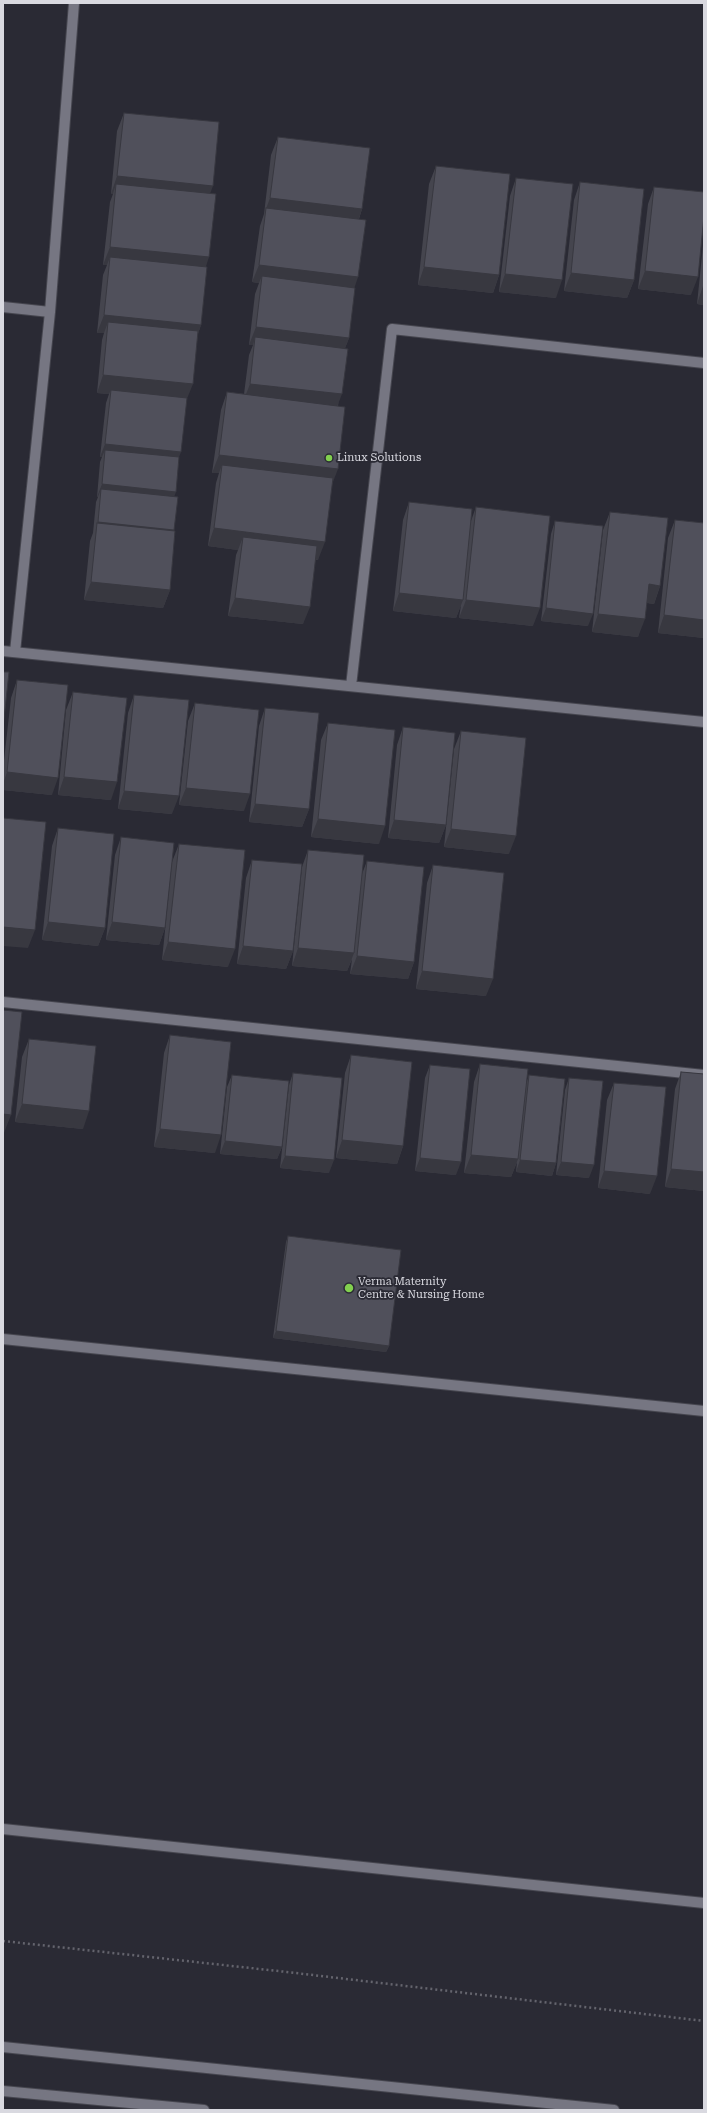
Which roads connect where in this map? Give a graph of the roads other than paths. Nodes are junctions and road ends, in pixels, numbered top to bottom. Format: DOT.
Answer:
graph roads {
  1 [pos="74,3"];
  2 [pos="3,307"];
  3 [pos="50,312"];
  4 [pos="704,363"];
  5 [pos="3,651"];
  6 [pos="15,652"];
  7 [pos="351,686"];
  8 [pos="704,722"];
  9 [pos="3,1002"];
  10 [pos="704,1075"];
  11 [pos="3,1339"];
  12 [pos="704,1411"];
  13 [pos="3,1829"];
  14 [pos="704,1903"];
  15 [pos="3,2047"];
  16 [pos="3,2091"];
  17 [pos="204,2110"];
  18 [pos="614,2110"];
  1 -- 3 [label="street"];
  2 -- 3 [label="street"];
  3 -- 6 [label="street"];
  4 -- 7 [label="street"];
  5 -- 6 [label="street"];
  6 -- 7 [label="street"];
  7 -- 8 [label="street"];
  9 -- 10 [label="street"];
  11 -- 12 [label="street"];
  13 -- 14 [label="street"];
  15 -- 18 [label="street"];
  16 -- 17 [label="street"];
}
